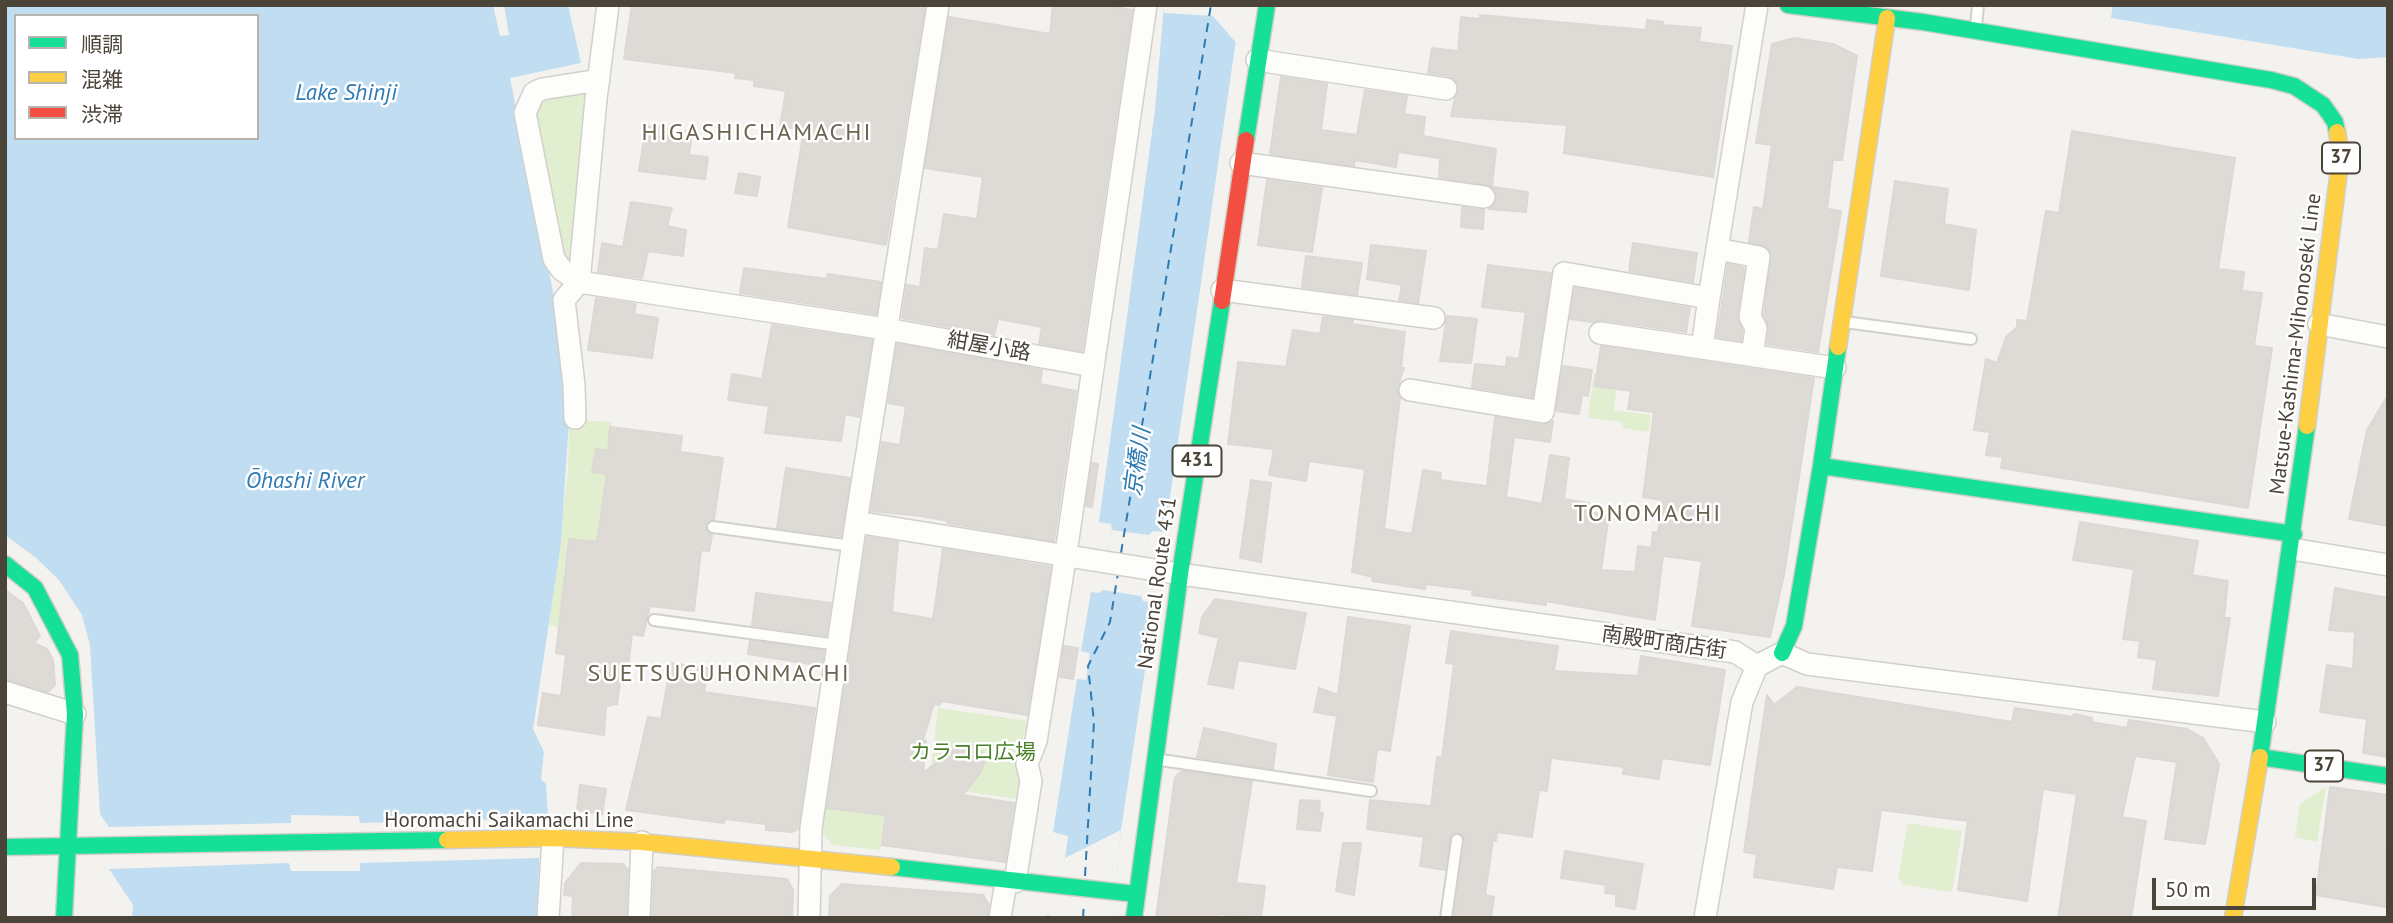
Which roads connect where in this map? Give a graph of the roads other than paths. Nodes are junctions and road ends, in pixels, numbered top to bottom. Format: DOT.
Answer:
graph roads {
  1 [pos="598,5"];
  2 [pos="608,5"];
  3 [pos="938,5"];
  4 [pos="1146,5"];
  5 [pos="1267,5"];
  6 [pos="1757,5"];
  7 [pos="1788,5"];
  8 [pos="1925,5"];
  9 [pos="1978,5"];
  10 [pos="1887,18"];
  11 [pos="1923,22"];
  12 [pos="1975,31"];
  13 [pos="605,33"];
  14 [pos="1257,60"];
  15 [pos="598,79"];
  16 [pos="1446,89"];
  17 [pos="1241,163"];
  18 [pos="1483,197"];
  19 [pos="1717,248"];
  20 [pos="579,282"];
  21 [pos="1222,290"];
  22 [pos="1709,298"];
  23 [pos="1434,318"];
  24 [pos="1842,321"];
  25 [pos="2319,324"];
  26 [pos="886,329"];
  27 [pos="1600,333"];
  28 [pos="2388,337"];
  29 [pos="1970,339"];
  30 [pos="1702,348"];
  31 [pos="1752,355"];
  32 [pos="1093,366"];
  33 [pos="1835,368"];
  34 [pos="1410,390"];
  35 [pos="575,418"];
  36 [pos="1821,466"];
  37 [pos="856,522"];
  38 [pos="713,527"];
  39 [pos="2292,542"];
  40 [pos="852,546"];
  41 [pos="1066,553"];
  42 [pos="5,564"];
  43 [pos="2388,565"];
  44 [pos="1180,573"];
  45 [pos="654,620"];
  46 [pos="838,645"];
  47 [pos="1782,653"];
  48 [pos="1757,666"];
  49 [pos="5,692"];
  50 [pos="75,714"];
  51 [pos="2265,722"];
  52 [pos="2260,757"];
  53 [pos="1155,759"];
  54 [pos="2388,776"];
  55 [pos="1371,791"];
  56 [pos="545,839"];
  57 [pos="1457,841"];
  58 [pos="642,842"];
  59 [pos="5,847"];
  60 [pos="70,848"];
  61 [pos="808,859"];
  62 [pos="1010,882"];
  63 [pos="1136,894"];
  64 [pos="64,918"];
  65 [pos="548,918"];
  66 [pos="639,918"];
  67 [pos="809,918"];
  68 [pos="1000,918"];
  69 [pos="1134,918"];
  70 [pos="1446,918"];
  71 [pos="1705,918"];
  72 [pos="2233,918"];
  1 -- 13 [label="street"];
  2 -- 13 [label="street"];
  3 -- 26 [label="street"];
  4 -- 32 [label="street"];
  5 -- 14 [label="main road, National Route 431 / 431"];
  6 -- 19 [label="street"];
  7 -- 10 [label="main road, Matsue-Kashima-Mihonoseki Line / 37"];
  8 -- 11 [label="lane"];
  9 -- 12 [label="lane"];
  10 -- 11 [label="main road, Matsue-Kashima-Mihonoseki Line / 37"];
  10 -- 24 [label="main road"];
  11 -- 12 [label="main road, Matsue-Kashima-Mihonoseki Line / 37"];
  12 -- 25 [label="main road, Matsue-Kashima-Mihonoseki Line / 37"];
  13 -- 15 [label="street"];
  14 -- 16 [label="street"];
  14 -- 17 [label="main road, National Route 431 / 431"];
  15 -- 20 [label="street"];
  15 -- 20 [label="street"];
  17 -- 18 [label="street"];
  17 -- 21 [label="main road, National Route 431 / 431"];
  19 -- 22 [label="street"];
  19 -- 31 [label="street"];
  20 -- 26 [label="street, 紺屋小路"];
  20 -- 35 [label="street"];
  21 -- 23 [label="street"];
  21 -- 44 [label="main road, National Route 431 / 431"];
  22 -- 30 [label="street"];
  22 -- 34 [label="street"];
  24 -- 29 [label="lane"];
  24 -- 33 [label="main road"];
  25 -- 28 [label="street"];
  25 -- 39 [label="main road, Matsue-Kashima-Mihonoseki Line / 37"];
  26 -- 32 [label="street, 紺屋小路"];
  26 -- 37 [label="street"];
  27 -- 30 [label="street"];
  30 -- 31 [label="street"];
  31 -- 33 [label="street"];
  32 -- 41 [label="street"];
  33 -- 36 [label="main road"];
  36 -- 39 [label="main road"];
  36 -- 47 [label="main road"];
  37 -- 40 [label="street"];
  37 -- 41 [label="street, 南殿町商店街"];
  38 -- 40 [label="lane"];
  39 -- 43 [label="street"];
  39 -- 51 [label="main road, Matsue-Kashima-Mihonoseki Line / 37"];
  40 -- 46 [label="street"];
  41 -- 44 [label="street, 南殿町商店街"];
  41 -- 62 [label="street"];
  42 -- 50 [label="main road"];
  44 -- 48 [label="street, 南殿町商店街"];
  44 -- 53 [label="main road, National Route 431 / 431"];
  45 -- 46 [label="lane"];
  46 -- 61 [label="street"];
  47 -- 48 [label="street"];
  47 -- 51 [label="street"];
  48 -- 71 [label="street"];
  49 -- 50 [label="street"];
  50 -- 60 [label="main road"];
  51 -- 52 [label="main road, Matsue-Kashima-Mihonoseki Line / 37"];
  52 -- 54 [label="main road, 37"];
  52 -- 72 [label="main road, Matsue-Kashima-Mihonoseki Line"];
  53 -- 55 [label="lane"];
  53 -- 63 [label="main road, National Route 431 / 431"];
  56 -- 58 [label="main road, Horomachi Saikamachi Line"];
  56 -- 60 [label="main road, Horomachi Saikamachi Line"];
  56 -- 65 [label="street"];
  57 -- 70 [label="lane"];
  58 -- 61 [label="main road, Horomachi Saikamachi Line"];
  58 -- 66 [label="street"];
  59 -- 60 [label="main road, Horomachi Saikamachi Line"];
  60 -- 64 [label="main road"];
  61 -- 62 [label="main road, Horomachi Saikamachi Line"];
  61 -- 67 [label="street"];
  62 -- 63 [label="main road, Horomachi Saikamachi Line"];
  62 -- 68 [label="street"];
  63 -- 69 [label="main road, National Route 431 / 431"];
}
